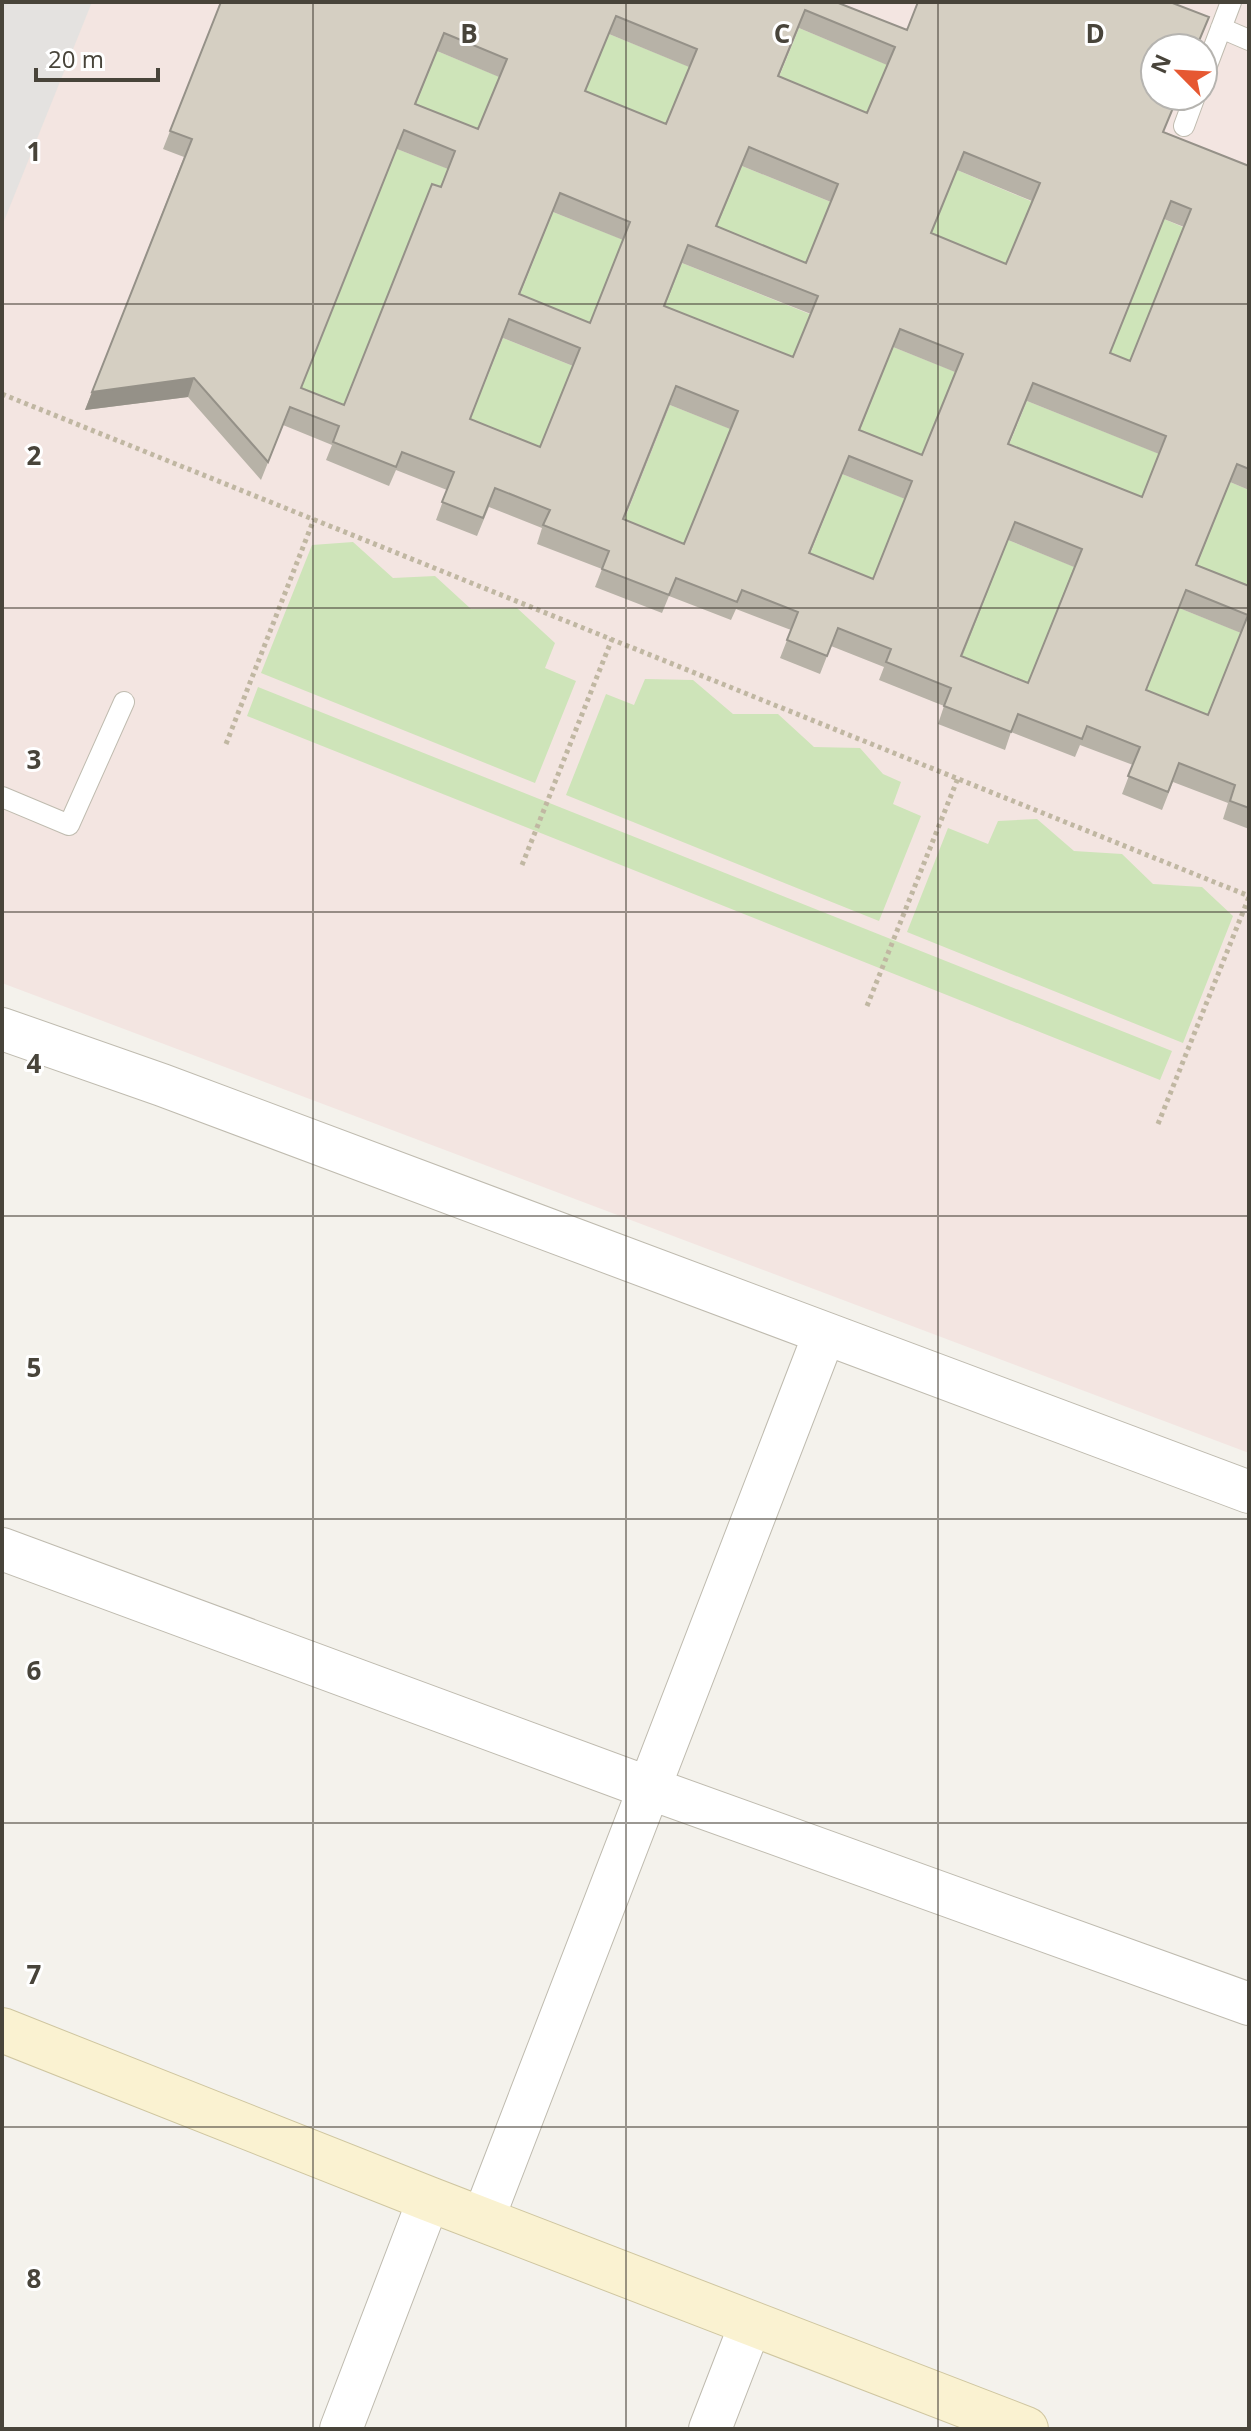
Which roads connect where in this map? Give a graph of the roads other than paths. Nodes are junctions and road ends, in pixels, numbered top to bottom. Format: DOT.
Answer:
graph roads {
  1 [pos="1231,2"];
  2 [pos="1221,28"];
  3 [pos="1219,33"];
  4 [pos="1249,40"];
  5 [pos="1189,112"];
  6 [pos="1184,126"];
  7 [pos="124,702"];
  8 [pos="2,797"];
  9 [pos="2,1029"];
  10 [pos="824,1335"];
  11 [pos="1249,1492"];
  12 [pos="2,1549"];
  13 [pos="649,1788"];
  14 [pos="1249,2004"];
  15 [pos="4,2038"];
  16 [pos="429,2199"];
  17 [pos="483,2219"];
  18 [pos="751,2323"];
  19 [pos="341,2429"];
  20 [pos="710,2429"];
  21 [pos="1026,2429"];
  1 -- 2 [label="lane"];
  2 -- 3 [label="lane"];
  2 -- 4 [label="lane"];
  5 -- 6 [label="lane"];
  7 -- 8 [label="lane"];
  9 -- 10 [label="street"];
  10 -- 11 [label="street"];
  10 -- 13 [label="street"];
  12 -- 13 [label="street"];
  13 -- 14 [label="street"];
  13 -- 17 [label="street"];
  15 -- 16 [label="street"];
  16 -- 17 [label="street"];
  16 -- 19 [label="street"];
  17 -- 18 [label="street"];
  18 -- 20 [label="street"];
  18 -- 21 [label="street"];
}
